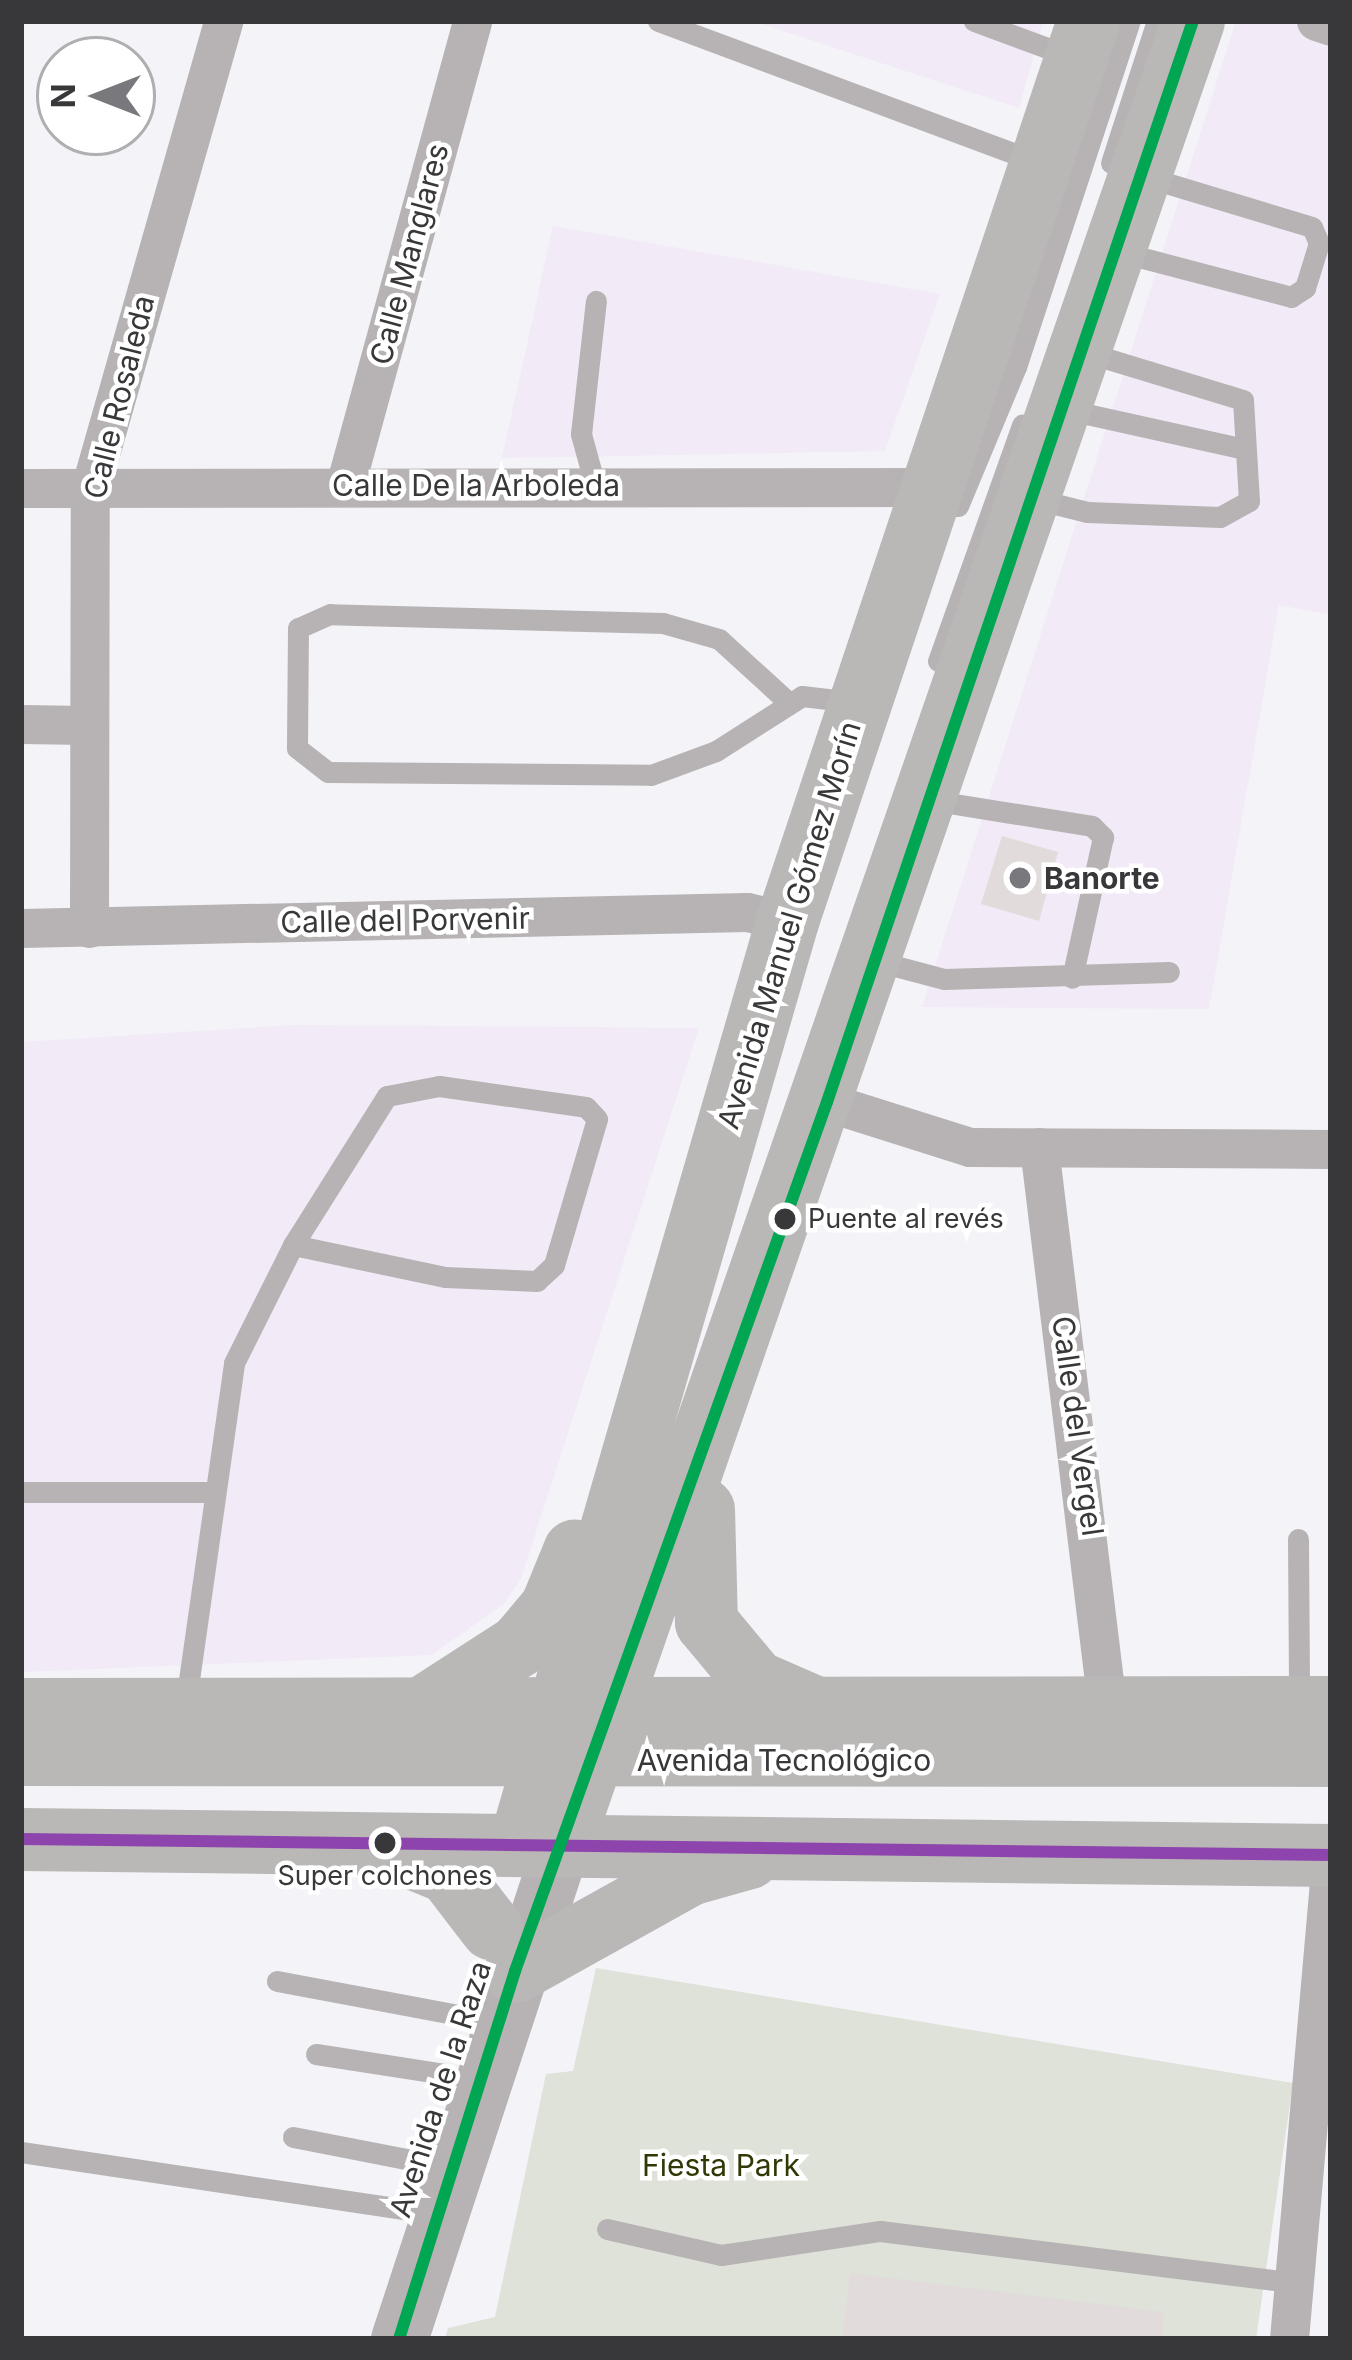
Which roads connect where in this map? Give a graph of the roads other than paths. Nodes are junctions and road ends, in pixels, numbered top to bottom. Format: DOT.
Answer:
graph roads {
  1 [pos="223,21"];
  2 [pos="472,21"];
  3 [pos="658,21"];
  4 [pos="974,21"];
  5 [pos="1130,21"];
  6 [pos="1157,21"];
  7 [pos="1193,21"];
  8 [pos="1316,21"];
  9 [pos="1331,26"];
  10 [pos="1082,40"];
  11 [pos="1041,164"];
  12 [pos="1139,175"];
  13 [pos="1113,250"];
  14 [pos="596,301"];
  15 [pos="1032,377"];
  16 [pos="1245,449"];
  17 [pos="595,485"];
  18 [pos="346,486"];
  19 [pos="21,488"];
  20 [pos="91,489"];
  21 [pos="977,515"];
  22 [pos="929,584"];
  23 [pos="928,694"];
  24 [pos="788,702"];
  25 [pos="858,703"];
  26 [pos="21,724"];
  27 [pos="86,725"];
  28 [pos="914,793"];
  29 [pos="787,921"];
  30 [pos="21,928"];
  31 [pos="89,928"];
  32 [pos="876,961"];
  33 [pos="1169,972"];
  34 [pos="1072,979"];
  35 [pos="827,1102"];
  36 [pos="1040,1148"];
  37 [pos="1331,1149"];
  38 [pos="293,1245"];
  39 [pos="698,1468"];
  40 [pos="21,1492"];
  41 [pos="209,1492"];
  42 [pos="615,1498"];
  43 [pos="1298,1539"];
  44 [pos="814,1706"];
  45 [pos="1107,1706"];
  46 [pos="186,1707"];
  47 [pos="21,1708"];
  48 [pos="484,1708"];
  49 [pos="608,1708"];
  50 [pos="420,1709"];
  51 [pos="1320,1723"];
  52 [pos="21,1754"];
  53 [pos="21,1796"];
  54 [pos="1331,1798"];
  55 [pos="21,1839"];
  56 [pos="520,1839"];
  57 [pos="640,1839"];
  58 [pos="374,1843"];
  59 [pos="788,1846"];
  60 [pos="1331,1858"];
  61 [pos="503,1950"];
  62 [pos="277,1981"];
  63 [pos="1327,1998"];
  64 [pos="464,2016"];
  65 [pos="316,2054"];
  66 [pos="445,2074"];
  67 [pos="1322,2079"];
  68 [pos="292,2137"];
  69 [pos="21,2152"];
  70 [pos="419,2193"];
  71 [pos="607,2229"];
  72 [pos="1297,2283"];
  73 [pos="360,2339"];
  74 [pos="399,2339"];
  75 [pos="1289,2339"];
  1 -- 20 [label="street, Calle Rosaleda"];
  2 -- 18 [label="street, Calle Manglares"];
  3 -- 11 [label="lane"];
  4 -- 10 [label="lane"];
  5 -- 15 [label="lane"];
  6 -- 15 [label="lane"];
  7 -- 12 [label="main road, Avenida Manuel Gómez Morín"];
  8 -- 9 [label="street"];
  10 -- 11 [label="main road, Avenida Manuel Gómez Morín"];
  11 -- 15 [label="main road, Avenida Manuel Gómez Morín"];
  12 -- 13 [label="main road, Avenida Manuel Gómez Morín"];
  12 -- 13 [label="lane"];
  13 -- 15 [label="main road, Avenida Manuel Gómez Morín"];
  14 -- 17 [label="lane"];
  15 -- 16 [label="lane"];
  15 -- 16 [label="lane"];
  15 -- 21 [label="main road, Avenida Manuel Gómez Morín"];
  15 -- 21 [label="main road, Avenida Manuel Gómez Morín"];
  16 -- 21 [label="lane"];
  17 -- 18 [label="street, Calle De la Arboleda"];
  17 -- 21 [label="street, Calle De la Arboleda"];
  18 -- 20 [label="street, Calle De la Arboleda"];
  19 -- 20 [label="street, Calle De la Arboleda"];
  20 -- 27 [label="street, Calle Rosaleda"];
  21 -- 23 [label="lane"];
  21 -- 25 [label="main road, Avenida Manuel Gómez Morín"];
  21 -- 28 [label="main road, Avenida Manuel Gómez Morín"];
  22 -- 29 [label="lane"];
  24 -- 24 [label="lane"];
  24 -- 25 [label="lane"];
  25 -- 29 [label="main road, Avenida Manuel Gómez Morín"];
  26 -- 27 [label="street"];
  27 -- 31 [label="street, Calle Rosaleda"];
  28 -- 32 [label="main road, Avenida Manuel Gómez Morín"];
  28 -- 34 [label="lane"];
  28 -- 35 [label="lane"];
  29 -- 31 [label="street, Calle del Porvenir"];
  29 -- 42 [label="main road, Avenida Manuel Gómez Morín"];
  30 -- 31 [label="street, Calle del Porvenir"];
  32 -- 34 [label="lane"];
  32 -- 35 [label="main road, Avenida Manuel Gómez Morín"];
  33 -- 34 [label="lane"];
  35 -- 36 [label="street"];
  35 -- 39 [label="main road, Avenida Manuel Gómez Morín"];
  36 -- 37 [label="street"];
  36 -- 45 [label="street, Calle del Vergel"];
  38 -- 38 [label="lane"];
  38 -- 41 [label="lane"];
  39 -- 44 [label="main road"];
  39 -- 49 [label="main road, Avenida Manuel Gómez Morín"];
  40 -- 41 [label="lane"];
  41 -- 46 [label="lane"];
  42 -- 49 [label="main road, Avenida Manuel Gómez Morín"];
  42 -- 50 [label="main road"];
  43 -- 51 [label="lane"];
  44 -- 45 [label="main road"];
  44 -- 49 [label="main road"];
  45 -- 51 [label="main road"];
  46 -- 47 [label="main road"];
  46 -- 50 [label="main road"];
  48 -- 49 [label="main road"];
  48 -- 50 [label="main road"];
  48 -- 56 [label="main road"];
  49 -- 56 [label="main road, Avenida Manuel Gómez Morín"];
  49 -- 57 [label="main road"];
  51 -- 52 [label="main road, Avenida Tecnológico, bridge"];
  53 -- 54 [label="main road, Avenida Tecnológico"];
  55 -- 58 [label="main road"];
  56 -- 57 [label="main road"];
  56 -- 58 [label="main road"];
  56 -- 61 [label="main road, Avenida de la Raza"];
  57 -- 59 [label="main road"];
  58 -- 61 [label="main road"];
  59 -- 60 [label="main road"];
  59 -- 61 [label="main road"];
  60 -- 63 [label="street"];
  61 -- 64 [label="main road, Avenida de la Raza"];
  61 -- 70 [label="main road, Avenida de la Raza"];
  62 -- 64 [label="lane"];
  63 -- 67 [label="street"];
  64 -- 66 [label="main road, Avenida de la Raza"];
  65 -- 66 [label="lane"];
  66 -- 70 [label="main road, Avenida de la Raza"];
  67 -- 72 [label="street"];
  68 -- 70 [label="lane"];
  69 -- 70 [label="lane"];
  70 -- 73 [label="main road, Avenida de la Raza"];
  70 -- 74 [label="main road, Avenida de la Raza"];
  71 -- 72 [label="lane"];
  72 -- 75 [label="street"];
}
